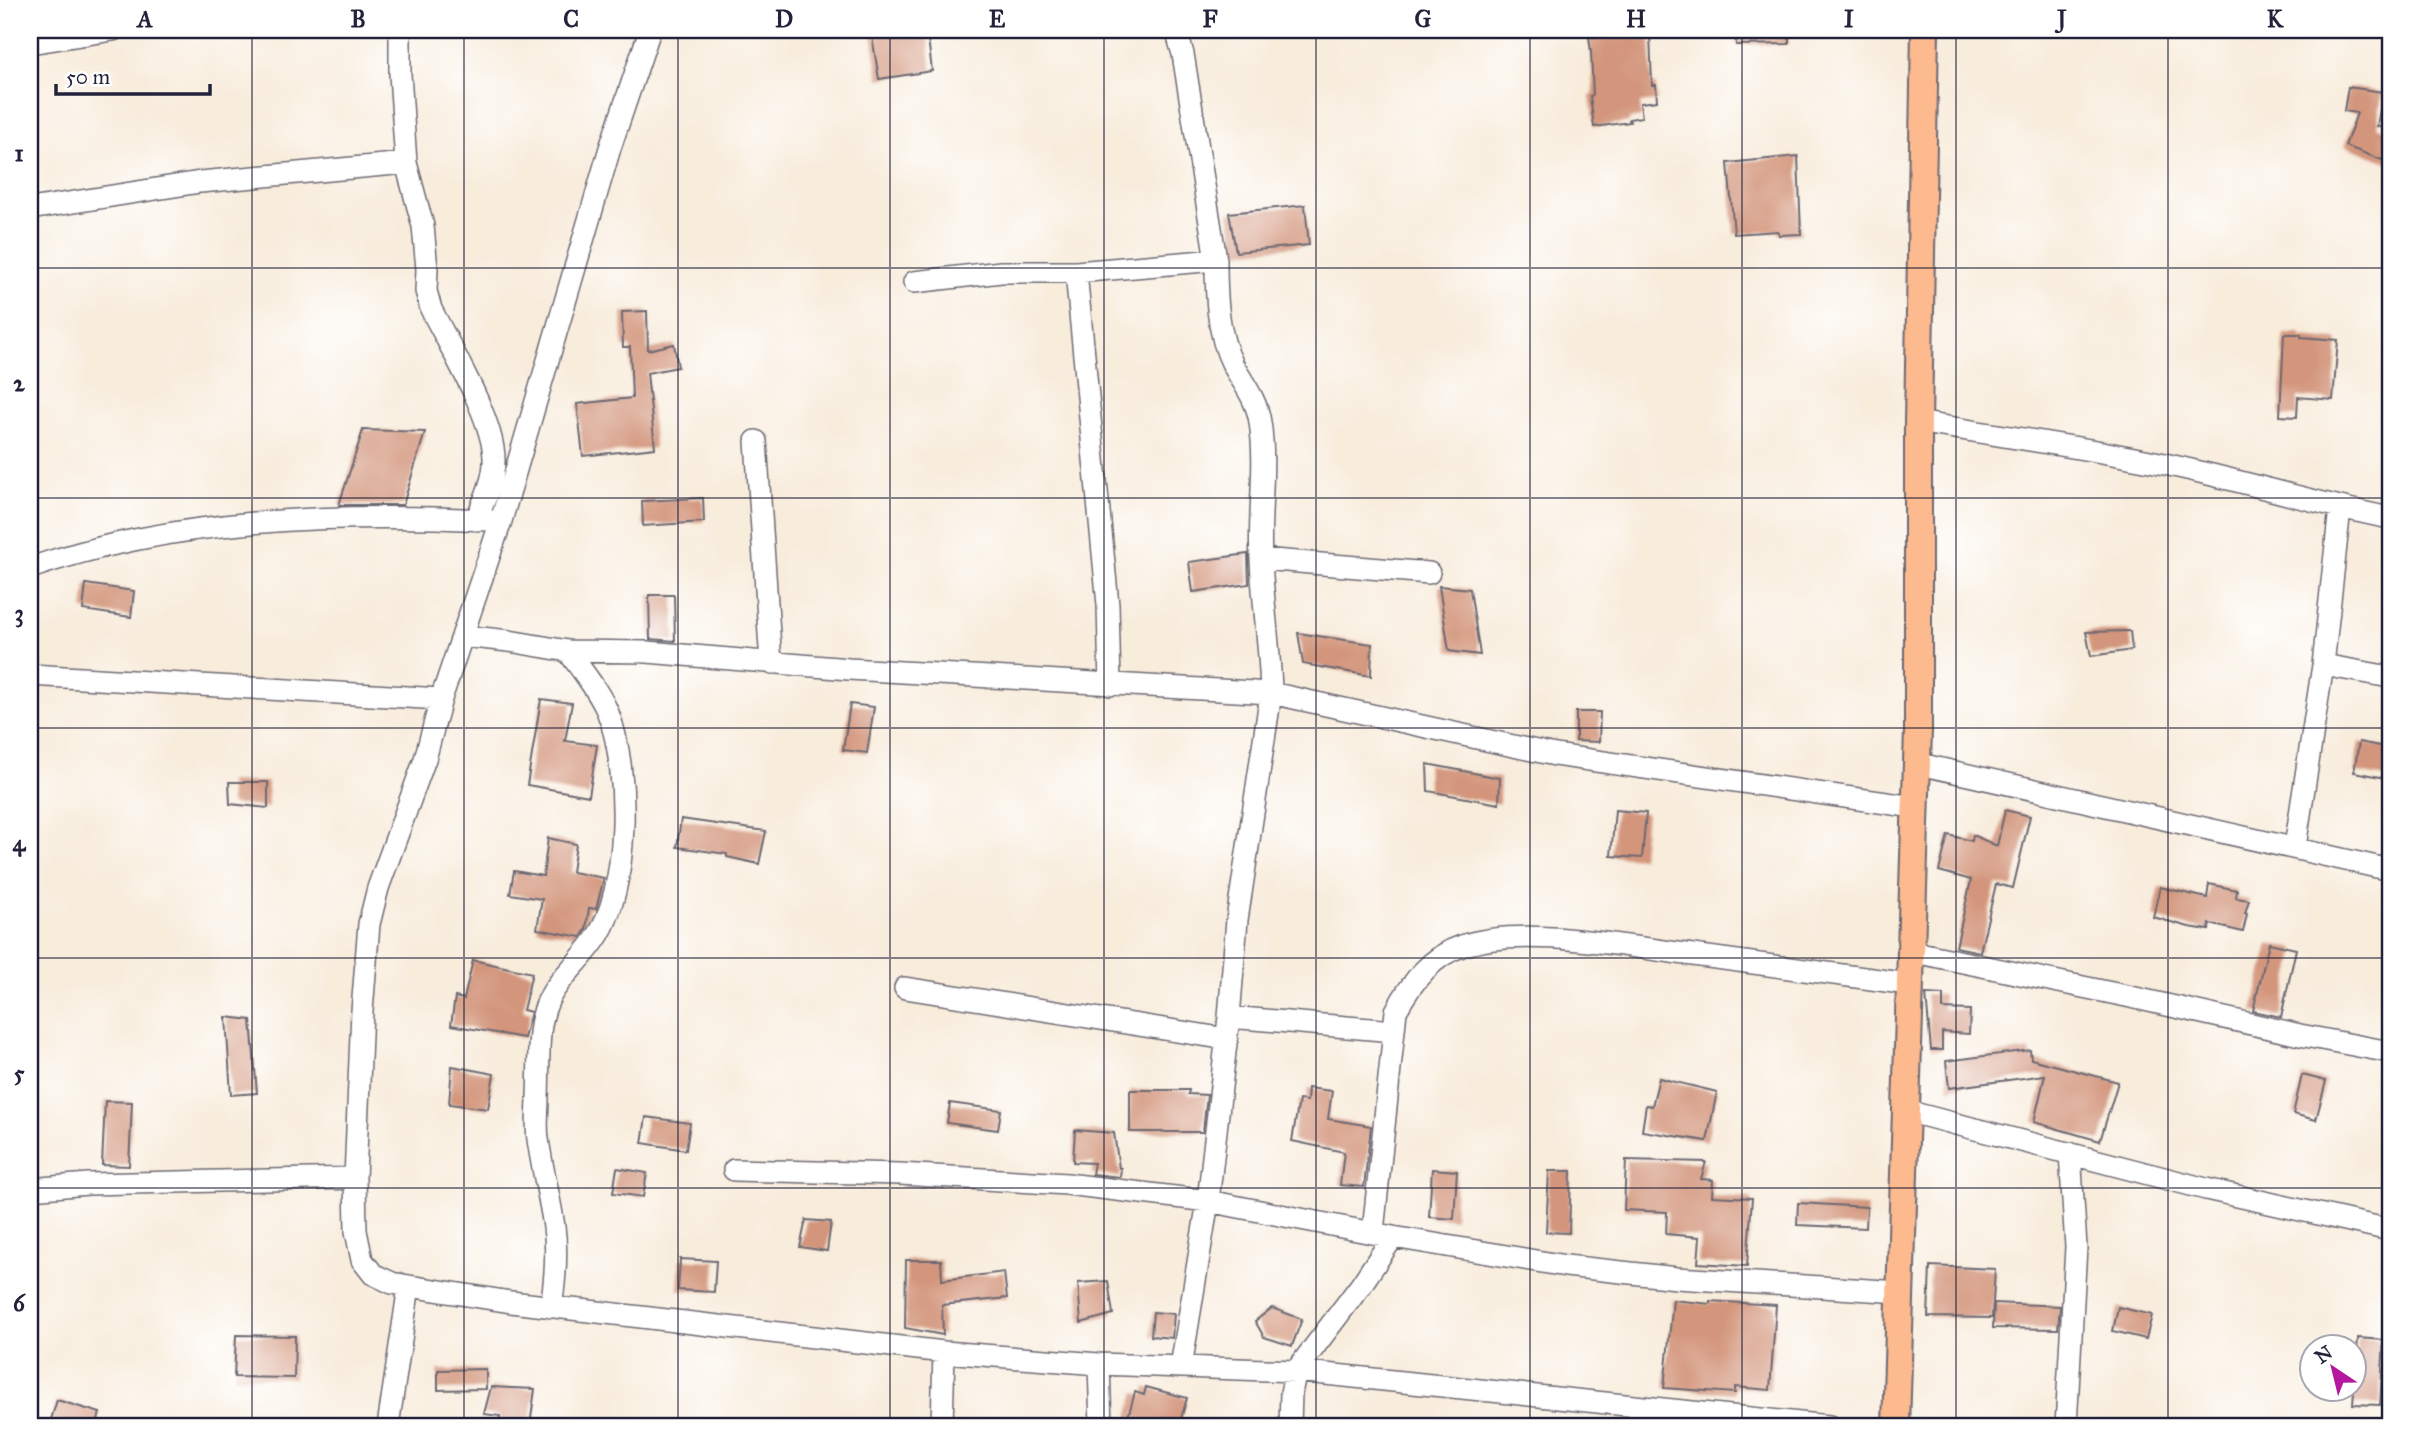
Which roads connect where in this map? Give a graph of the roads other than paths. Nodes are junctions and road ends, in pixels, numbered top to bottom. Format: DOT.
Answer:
graph roads {
  1 [pos="113,30"];
  2 [pos="400,30"];
  3 [pos="650,30"];
  4 [pos="1176,30"];
  5 [pos="1925,30"];
  6 [pos="35,38"];
  7 [pos="407,163"];
  8 [pos="30,209"];
  9 [pos="1216,260"];
  10 [pos="1076,272"];
  11 [pos="914,282"];
  12 [pos="1918,422"];
  13 [pos="755,441"];
  14 [pos="2340,508"];
  15 [pos="2390,517"];
  16 [pos="476,520"];
  17 [pos="501,521"];
  18 [pos="1261,559"];
  19 [pos="30,568"];
  20 [pos="1429,573"];
  21 [pos="463,636"];
  22 [pos="568,651"];
  23 [pos="771,663"];
  24 [pos="2323,666"];
  25 [pos="30,674"];
  26 [pos="2390,677"];
  27 [pos="1110,685"];
  28 [pos="1271,693"];
  29 [pos="441,699"];
  30 [pos="1915,763"];
  31 [pos="1914,807"];
  32 [pos="2295,847"];
  33 [pos="2390,870"];
  34 [pos="1910,951"];
  35 [pos="1909,984"];
  36 [pos="905,988"];
  37 [pos="1229,1017"];
  38 [pos="1394,1031"];
  39 [pos="1227,1039"];
  40 [pos="2390,1052"];
  41 [pos="1906,1111"];
  42 [pos="2070,1153"];
  43 [pos="734,1170"];
  44 [pos="355,1178"];
  45 [pos="30,1189"];
  46 [pos="1208,1201"];
  47 [pos="2390,1230"];
  48 [pos="1383,1235"];
  49 [pos="409,1286"];
  50 [pos="1900,1292"];
  51 [pos="551,1307"];
  52 [pos="944,1352"];
  53 [pos="1099,1364"];
  54 [pos="1181,1367"];
  55 [pos="1296,1371"];
  56 [pos="387,1426"];
  57 [pos="942,1426"];
  58 [pos="1101,1426"];
  59 [pos="1290,1426"];
  60 [pos="1829,1426"];
  61 [pos="1896,1426"];
  62 [pos="2066,1426"];
  1 -- 6 [label="street"];
  2 -- 7 [label="street"];
  3 -- 17 [label="street"];
  4 -- 9 [label="street"];
  5 -- 12 [label="main road"];
  7 -- 8 [label="street"];
  7 -- 16 [label="street"];
  9 -- 10 [label="street"];
  9 -- 18 [label="street"];
  10 -- 11 [label="street"];
  10 -- 27 [label="street"];
  12 -- 14 [label="street"];
  12 -- 30 [label="main road"];
  13 -- 23 [label="street"];
  14 -- 15 [label="street"];
  14 -- 24 [label="street"];
  16 -- 17 [label="street"];
  16 -- 19 [label="street"];
  17 -- 21 [label="street"];
  18 -- 20 [label="street"];
  18 -- 28 [label="street"];
  21 -- 22 [label="street"];
  21 -- 29 [label="street"];
  22 -- 23 [label="street"];
  22 -- 51 [label="street"];
  23 -- 27 [label="street"];
  24 -- 26 [label="street"];
  24 -- 32 [label="street"];
  25 -- 29 [label="street"];
  27 -- 28 [label="street"];
  28 -- 31 [label="street"];
  28 -- 37 [label="street"];
  29 -- 44 [label="street"];
  30 -- 31 [label="main road"];
  30 -- 32 [label="street"];
  31 -- 34 [label="main road"];
  32 -- 33 [label="street"];
  34 -- 35 [label="main road"];
  34 -- 40 [label="street"];
  35 -- 38 [label="street"];
  35 -- 41 [label="main road"];
  36 -- 39 [label="street"];
  37 -- 38 [label="street"];
  37 -- 39 [label="street"];
  38 -- 48 [label="street"];
  39 -- 46 [label="street"];
  41 -- 42 [label="street"];
  41 -- 50 [label="main road"];
  42 -- 47 [label="street"];
  42 -- 62 [label="street"];
  43 -- 46 [label="street"];
  44 -- 45 [label="street"];
  44 -- 49 [label="street"];
  46 -- 48 [label="street"];
  46 -- 54 [label="street"];
  48 -- 50 [label="street"];
  48 -- 55 [label="street"];
  49 -- 51 [label="street"];
  49 -- 56 [label="street"];
  50 -- 61 [label="main road"];
  51 -- 52 [label="street"];
  52 -- 53 [label="street"];
  52 -- 57 [label="street"];
  53 -- 54 [label="street"];
  53 -- 58 [label="street"];
  54 -- 55 [label="street"];
  55 -- 59 [label="street"];
  55 -- 60 [label="street"];
}
